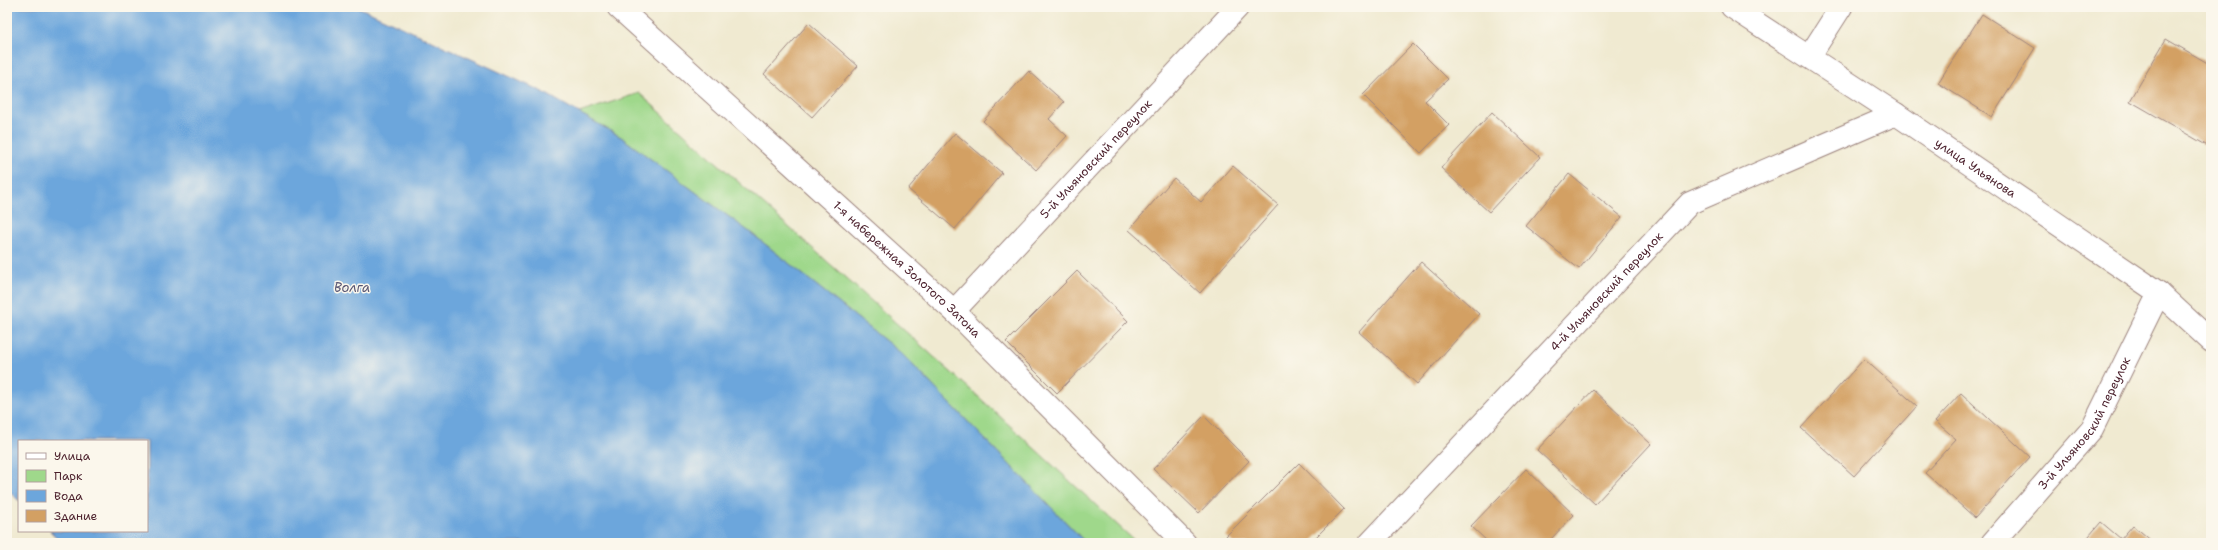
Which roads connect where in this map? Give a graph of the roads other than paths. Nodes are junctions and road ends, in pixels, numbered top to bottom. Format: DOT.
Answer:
graph roads {
  1 [pos="618,7"];
  2 [pos="1238,7"];
  3 [pos="1732,7"];
  4 [pos="1841,7"];
  5 [pos="1809,57"];
  6 [pos="1896,114"];
  7 [pos="2159,293"];
  8 [pos="954,311"];
  9 [pos="2211,341"];
  10 [pos="1185,543"];
  11 [pos="1370,543"];
  12 [pos="1992,543"];
  1 -- 8 [label="street, 1-я набережная Золотого Затона"];
  2 -- 8 [label="street, 5-й Ульяновский переулок"];
  3 -- 5 [label="street, улица Ульянова"];
  4 -- 5 [label="street"];
  5 -- 6 [label="street, улица Ульянова"];
  6 -- 7 [label="street, улица Ульянова"];
  6 -- 11 [label="street, 4-й Ульяновский переулок"];
  7 -- 9 [label="street, улица Ульянова"];
  7 -- 12 [label="street, 3-й Ульяновский переулок"];
  8 -- 10 [label="street, 1-я набережная Золотого Затона"];
}
